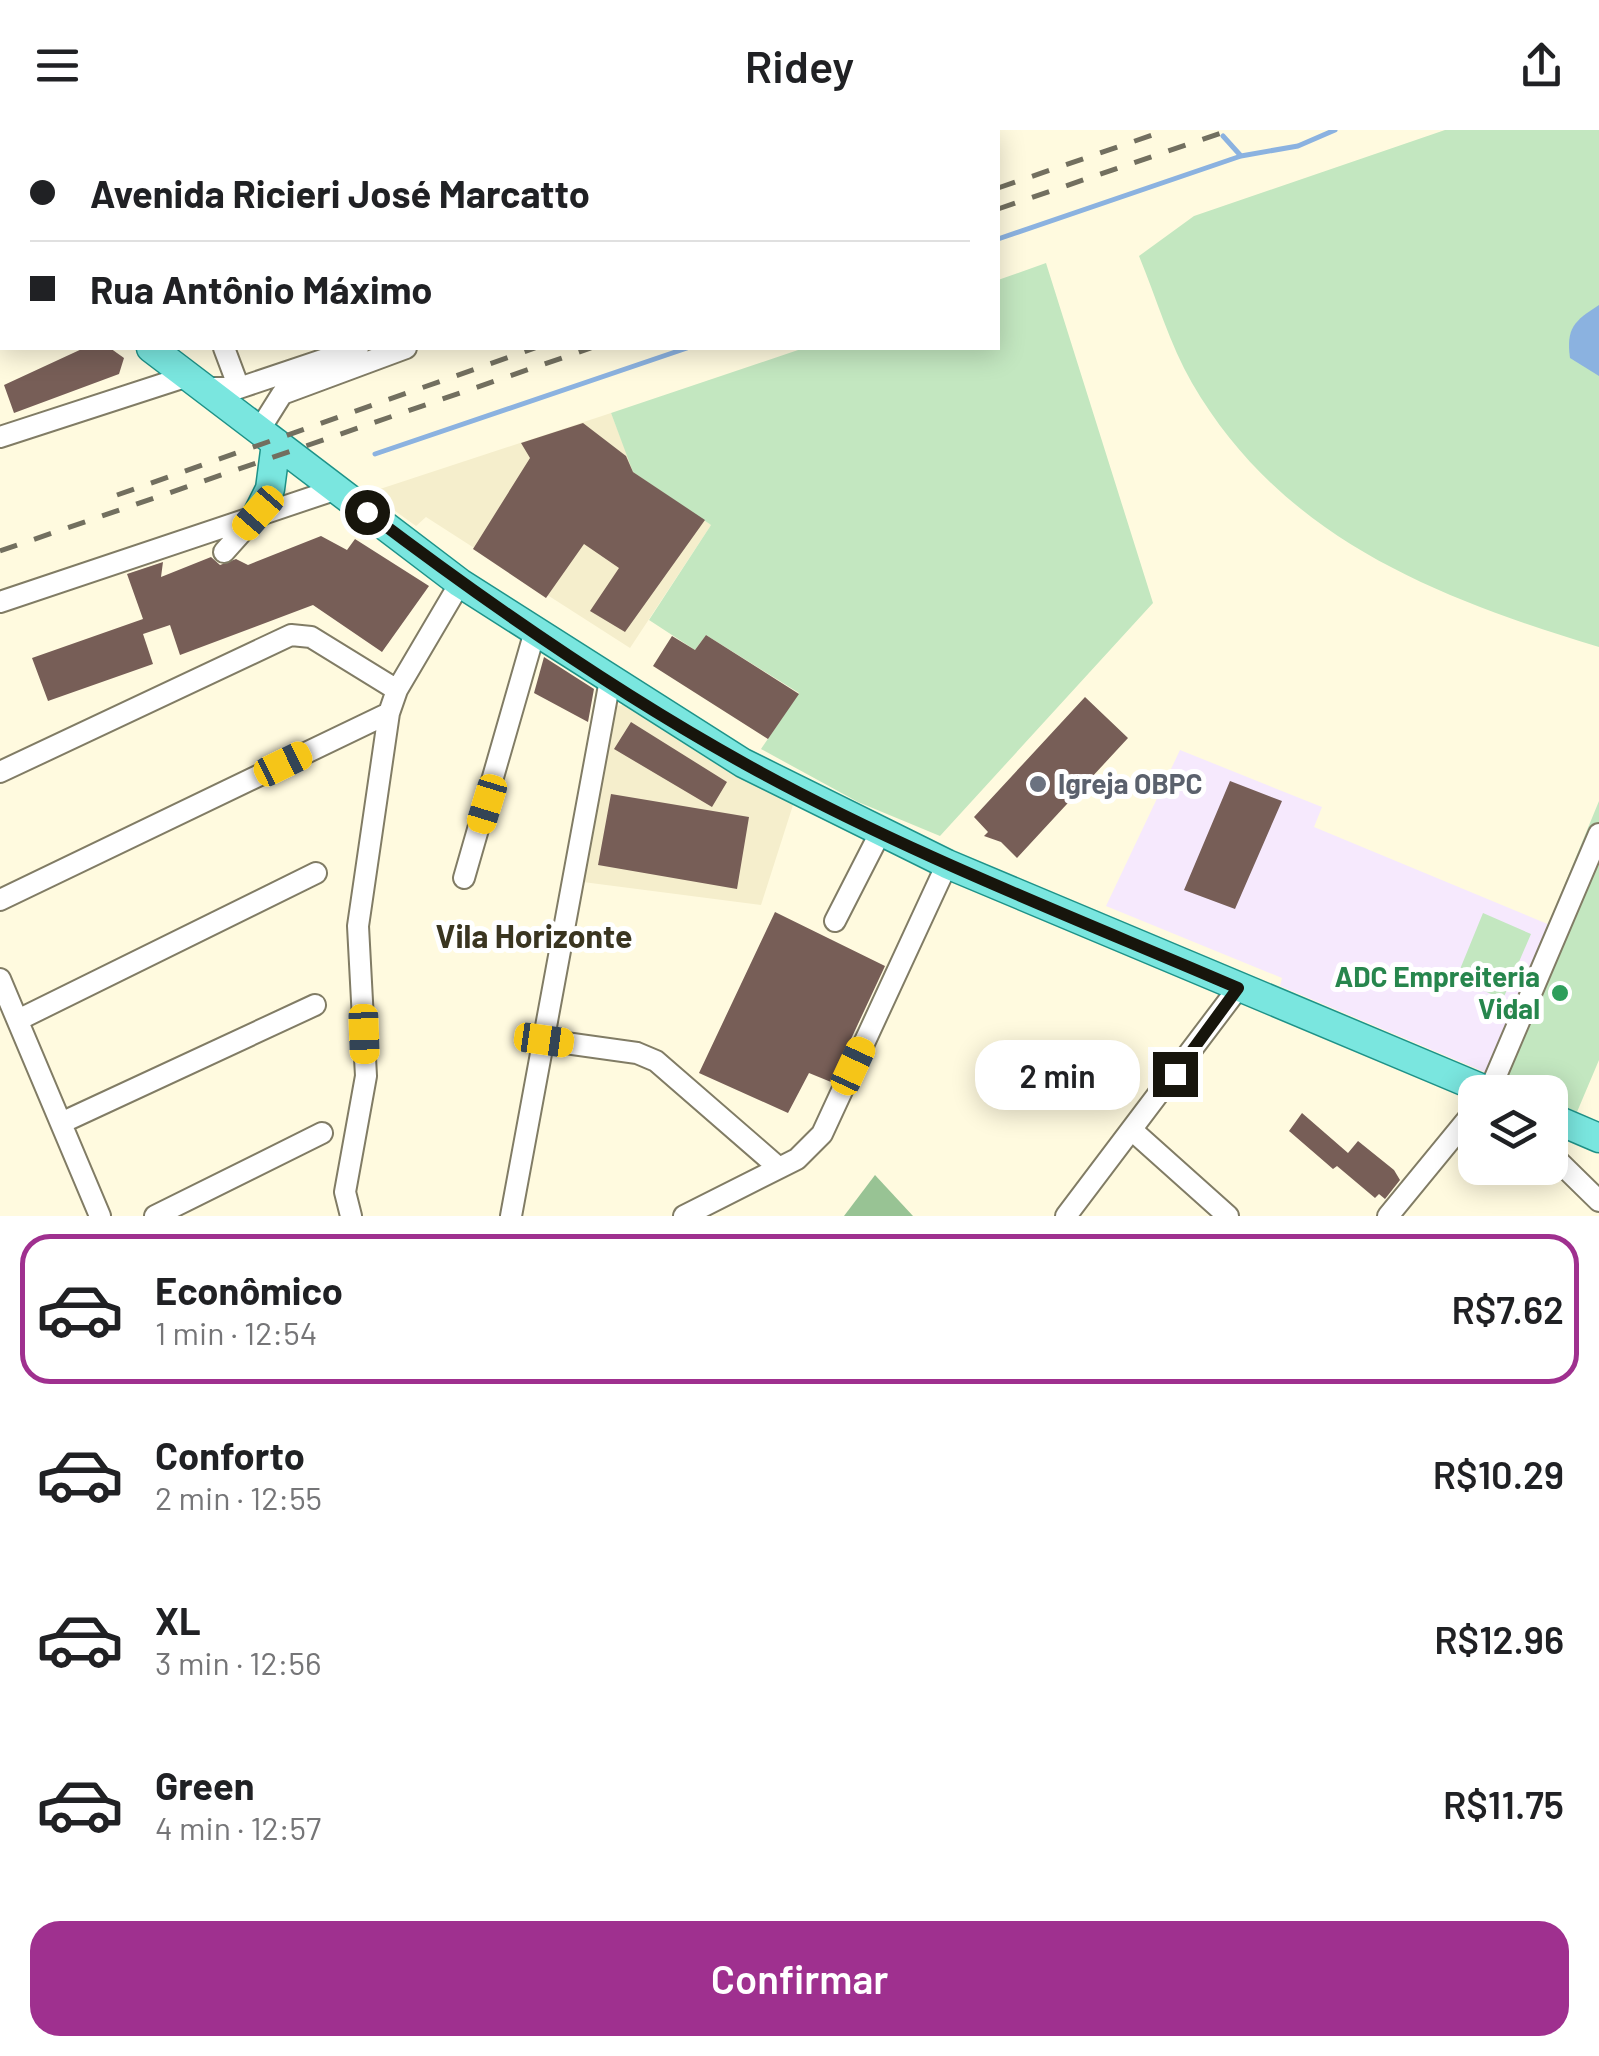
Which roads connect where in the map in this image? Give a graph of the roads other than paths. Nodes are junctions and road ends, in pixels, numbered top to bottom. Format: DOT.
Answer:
graph roads {
  1 [pos="154,350"];
  2 [pos="225,350"];
  3 [pos="352,350"];
  4 [pos="401,350"];
  5 [pos="197,382"];
  6 [pos="239,388"];
  7 [pos="268,436"];
  8 [pos="0,437"];
  9 [pos="336,489"];
  10 [pos="258,513"];
  11 [pos="224,552"];
  12 [pos="460,582"];
  13 [pos="0,602"];
  14 [pos="535,631"];
  15 [pos="610,680"];
  16 [pos="397,690"];
  17 [pos="389,713"];
  18 [pos="0,772"];
  19 [pos="880,833"];
  20 [pos="1599,834"];
  21 [pos="947,864"];
  22 [pos="316,874"];
  23 [pos="464,878"];
  24 [pos="0,900"];
  25 [pos="835,921"];
  26 [pos="0,979"];
  27 [pos="1238,988"];
  28 [pos="316,1006"];
  29 [pos="18,1020"];
  30 [pos="544,1040"];
  31 [pos="1496,1075"];
  32 [pos="1458,1079"];
  33 [pos="61,1124"];
  34 [pos="1568,1125"];
  35 [pos="1458,1131"];
  36 [pos="1133,1132"];
  37 [pos="322,1133"];
  38 [pos="1599,1138"];
  39 [pos="778,1167"];
  40 [pos="1568,1171"];
  41 [pos="1599,1201"];
  42 [pos="100,1216"];
  43 [pos="154,1216"];
  44 [pos="351,1216"];
  45 [pos="511,1216"];
  46 [pos="684,1216"];
  47 [pos="1066,1216"];
  48 [pos="1228,1216"];
  49 [pos="1388,1216"];
  1 -- 5 [label="main road"];
  2 -- 6 [label="street"];
  3 -- 6 [label="street"];
  4 -- 7 [label="street"];
  5 -- 6 [label="street"];
  5 -- 7 [label="main road"];
  5 -- 8 [label="street"];
  7 -- 9 [label="main road"];
  7 -- 10 [label="main road"];
  9 -- 10 [label="street"];
  9 -- 12 [label="main road"];
  10 -- 11 [label="street"];
  10 -- 13 [label="street"];
  12 -- 14 [label="main road"];
  12 -- 16 [label="street"];
  14 -- 15 [label="main road"];
  14 -- 23 [label="street"];
  15 -- 19 [label="main road"];
  15 -- 30 [label="street"];
  16 -- 17 [label="street"];
  16 -- 18 [label="street"];
  17 -- 24 [label="street"];
  17 -- 44 [label="street"];
  19 -- 21 [label="main road"];
  19 -- 25 [label="street"];
  20 -- 31 [label="street"];
  21 -- 27 [label="main road"];
  21 -- 39 [label="street"];
  22 -- 29 [label="street"];
  26 -- 29 [label="street"];
  27 -- 32 [label="main road"];
  27 -- 36 [label="street"];
  28 -- 33 [label="street"];
  29 -- 33 [label="street"];
  30 -- 39 [label="street"];
  30 -- 45 [label="street"];
  33 -- 42 [label="street"];
  34 -- 38 [label="main road"];
  35 -- 49 [label="street"];
  36 -- 47 [label="street"];
  36 -- 48 [label="street"];
  37 -- 43 [label="street"];
  39 -- 46 [label="street"];
  40 -- 41 [label="street"];
}
